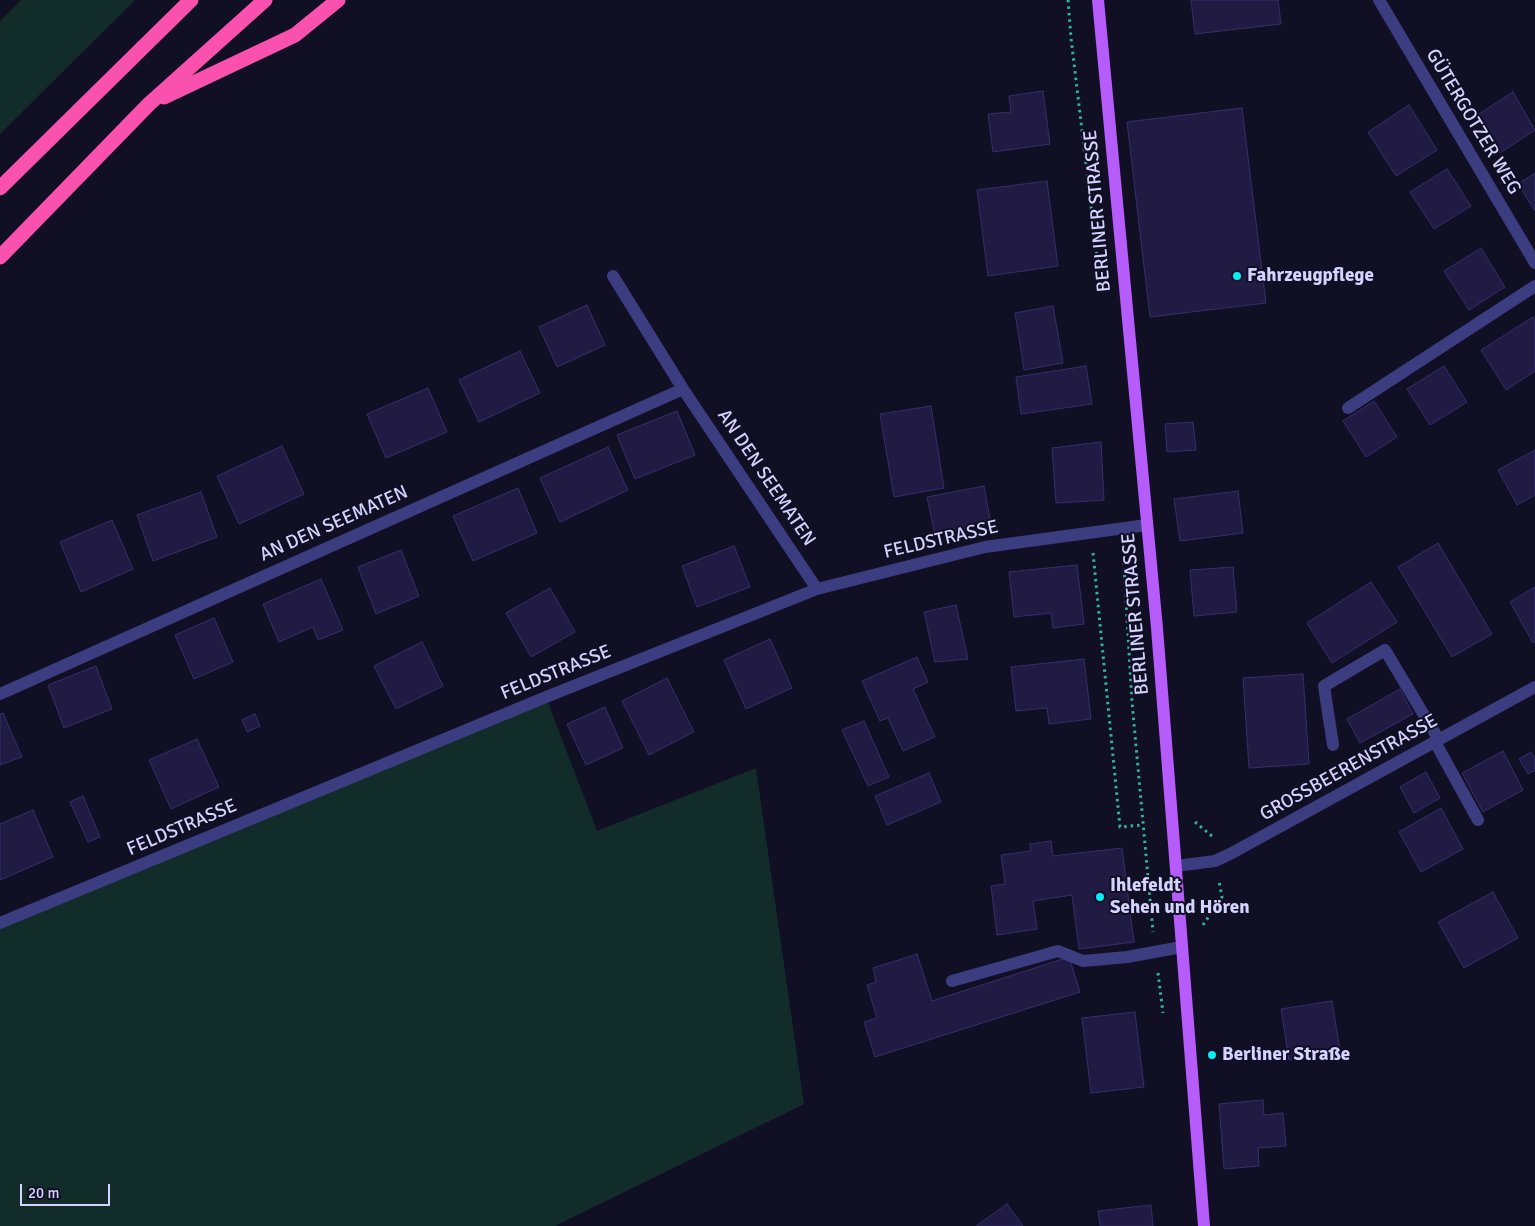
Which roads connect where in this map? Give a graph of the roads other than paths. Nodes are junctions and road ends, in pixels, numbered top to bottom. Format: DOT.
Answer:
graph roads {
  1 [pos="191,0"];
  2 [pos="265,0"];
  3 [pos="338,0"];
  4 [pos="1098,0"];
  5 [pos="1379,0"];
  6 [pos="150,104"];
  7 [pos="0,188"];
  8 [pos="0,257"];
  9 [pos="1535,263"];
  10 [pos="613,276"];
  11 [pos="1535,286"];
  12 [pos="683,389"];
  13 [pos="1348,408"];
  14 [pos="1147,525"];
  15 [pos="817,588"];
  16 [pos="1535,687"];
  17 [pos="0,694"];
  18 [pos="1437,741"];
  19 [pos="1333,745"];
  20 [pos="1478,820"];
  21 [pos="1176,866"];
  22 [pos="0,923"];
  23 [pos="1182,947"];
  24 [pos="952,981"];
  25 [pos="1204,1226"];
  1 -- 7 [label="highway"];
  2 -- 6 [label="highway"];
  3 -- 6 [label="highway"];
  4 -- 14 [label="main road, BERLINER STRASSE"];
  5 -- 9 [label="street, GÜTERGOTZER WEG"];
  6 -- 8 [label="highway"];
  10 -- 12 [label="street, AN DEN SEEMATEN"];
  11 -- 13 [label="street"];
  12 -- 15 [label="street, AN DEN SEEMATEN"];
  12 -- 17 [label="street, AN DEN SEEMATEN"];
  14 -- 15 [label="street, FELDSTRASSE"];
  14 -- 21 [label="main road, BERLINER STRASSE"];
  15 -- 22 [label="street, FELDSTRASSE"];
  16 -- 18 [label="street, GROSSBEERENSTRASSE"];
  18 -- 19 [label="street"];
  18 -- 20 [label="street"];
  18 -- 21 [label="street, GROSSBEERENSTRASSE"];
  21 -- 23 [label="main road, BERLINER STRASSE"];
  23 -- 24 [label="street"];
  23 -- 25 [label="main road, BERLINER STRASSE"];
}
